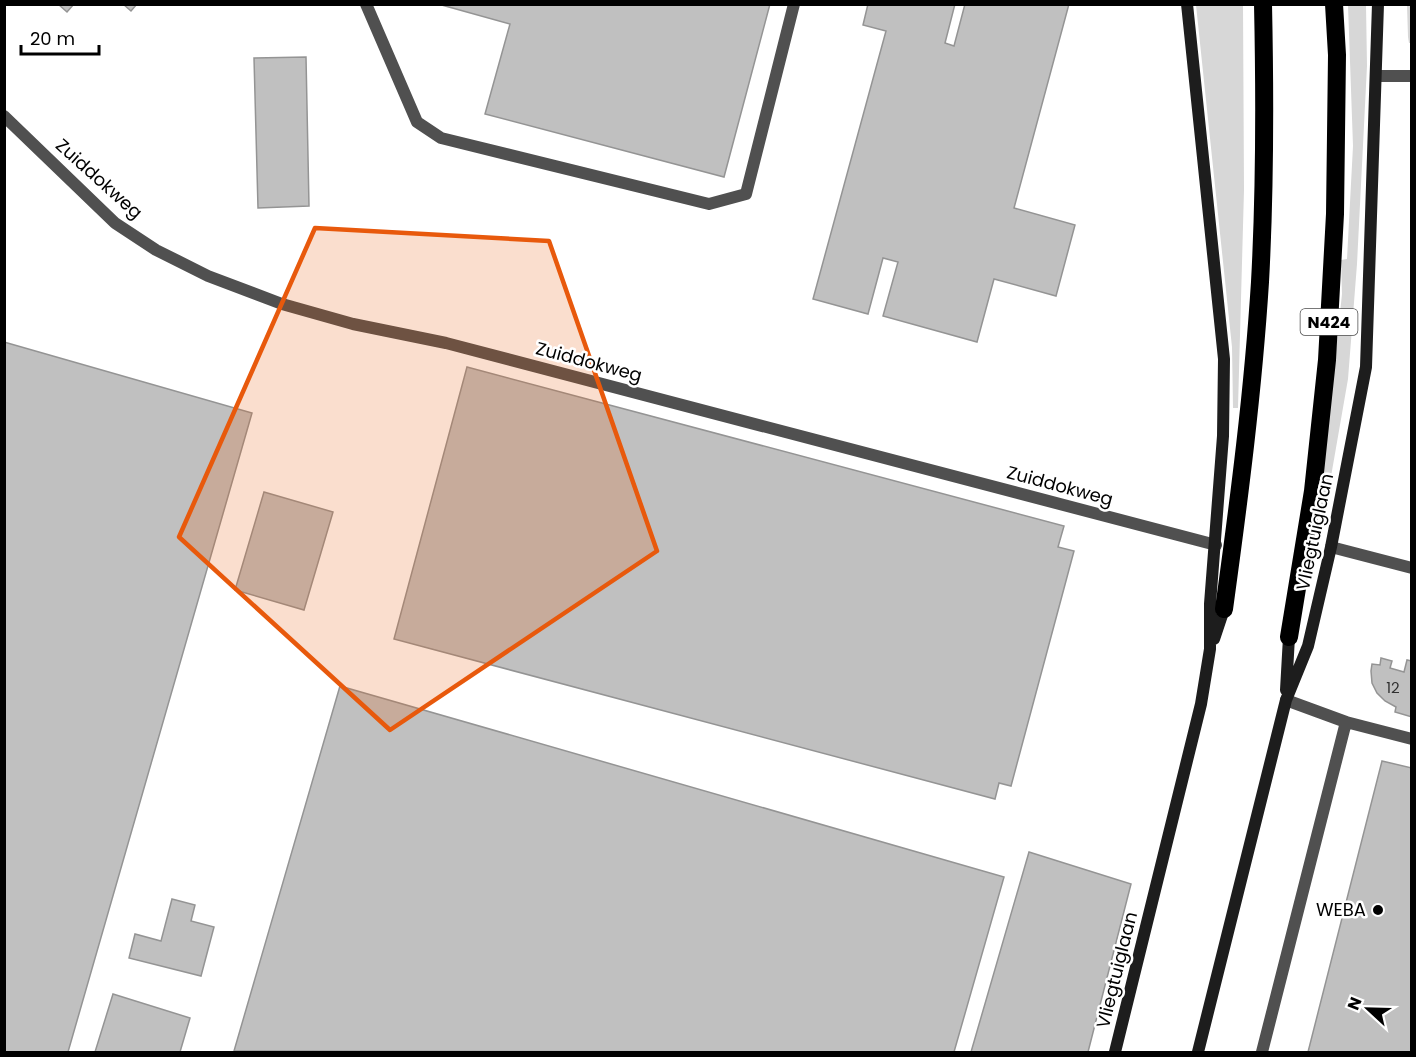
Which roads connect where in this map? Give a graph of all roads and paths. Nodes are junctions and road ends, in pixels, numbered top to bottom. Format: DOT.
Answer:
graph roads {
  1 [pos="366,4"];
  2 [pos="794,4"];
  3 [pos="1187,4"];
  4 [pos="1263,4"];
  5 [pos="1334,4"];
  6 [pos="1378,4"];
  7 [pos="1377,76"];
  8 [pos="1412,76"];
  9 [pos="4,116"];
  10 [pos="1216,545"];
  11 [pos="1331,547"];
  12 [pos="1412,568"];
  13 [pos="1224,609"];
  14 [pos="1289,637"];
  15 [pos="1210,649"];
  16 [pos="1286,700"];
  17 [pos="1346,722"];
  18 [pos="1412,739"];
  19 [pos="1115,1053"];
  20 [pos="1198,1053"];
  21 [pos="1262,1053"];
  1 -- 2 [label="street"];
  3 -- 10 [label="main road, Vliegtuiglaan"];
  4 -- 13 [label="highway"];
  5 -- 14 [label="highway, N424"];
  6 -- 7 [label="main road, Vliegtuiglaan / N424"];
  7 -- 8 [label="street"];
  7 -- 11 [label="main road, Vliegtuiglaan / N424"];
  9 -- 10 [label="street, Zuiddokweg"];
  10 -- 15 [label="main road, Vliegtuiglaan"];
  11 -- 12 [label="street"];
  11 -- 16 [label="main road, Vliegtuiglaan / N424"];
  13 -- 15 [label="main road"];
  14 -- 16 [label="main road, N424"];
  15 -- 19 [label="main road, Vliegtuiglaan"];
  16 -- 17 [label="street"];
  16 -- 20 [label="main road, Vliegtuiglaan / N424"];
  17 -- 18 [label="street"];
  17 -- 21 [label="street"];
}
